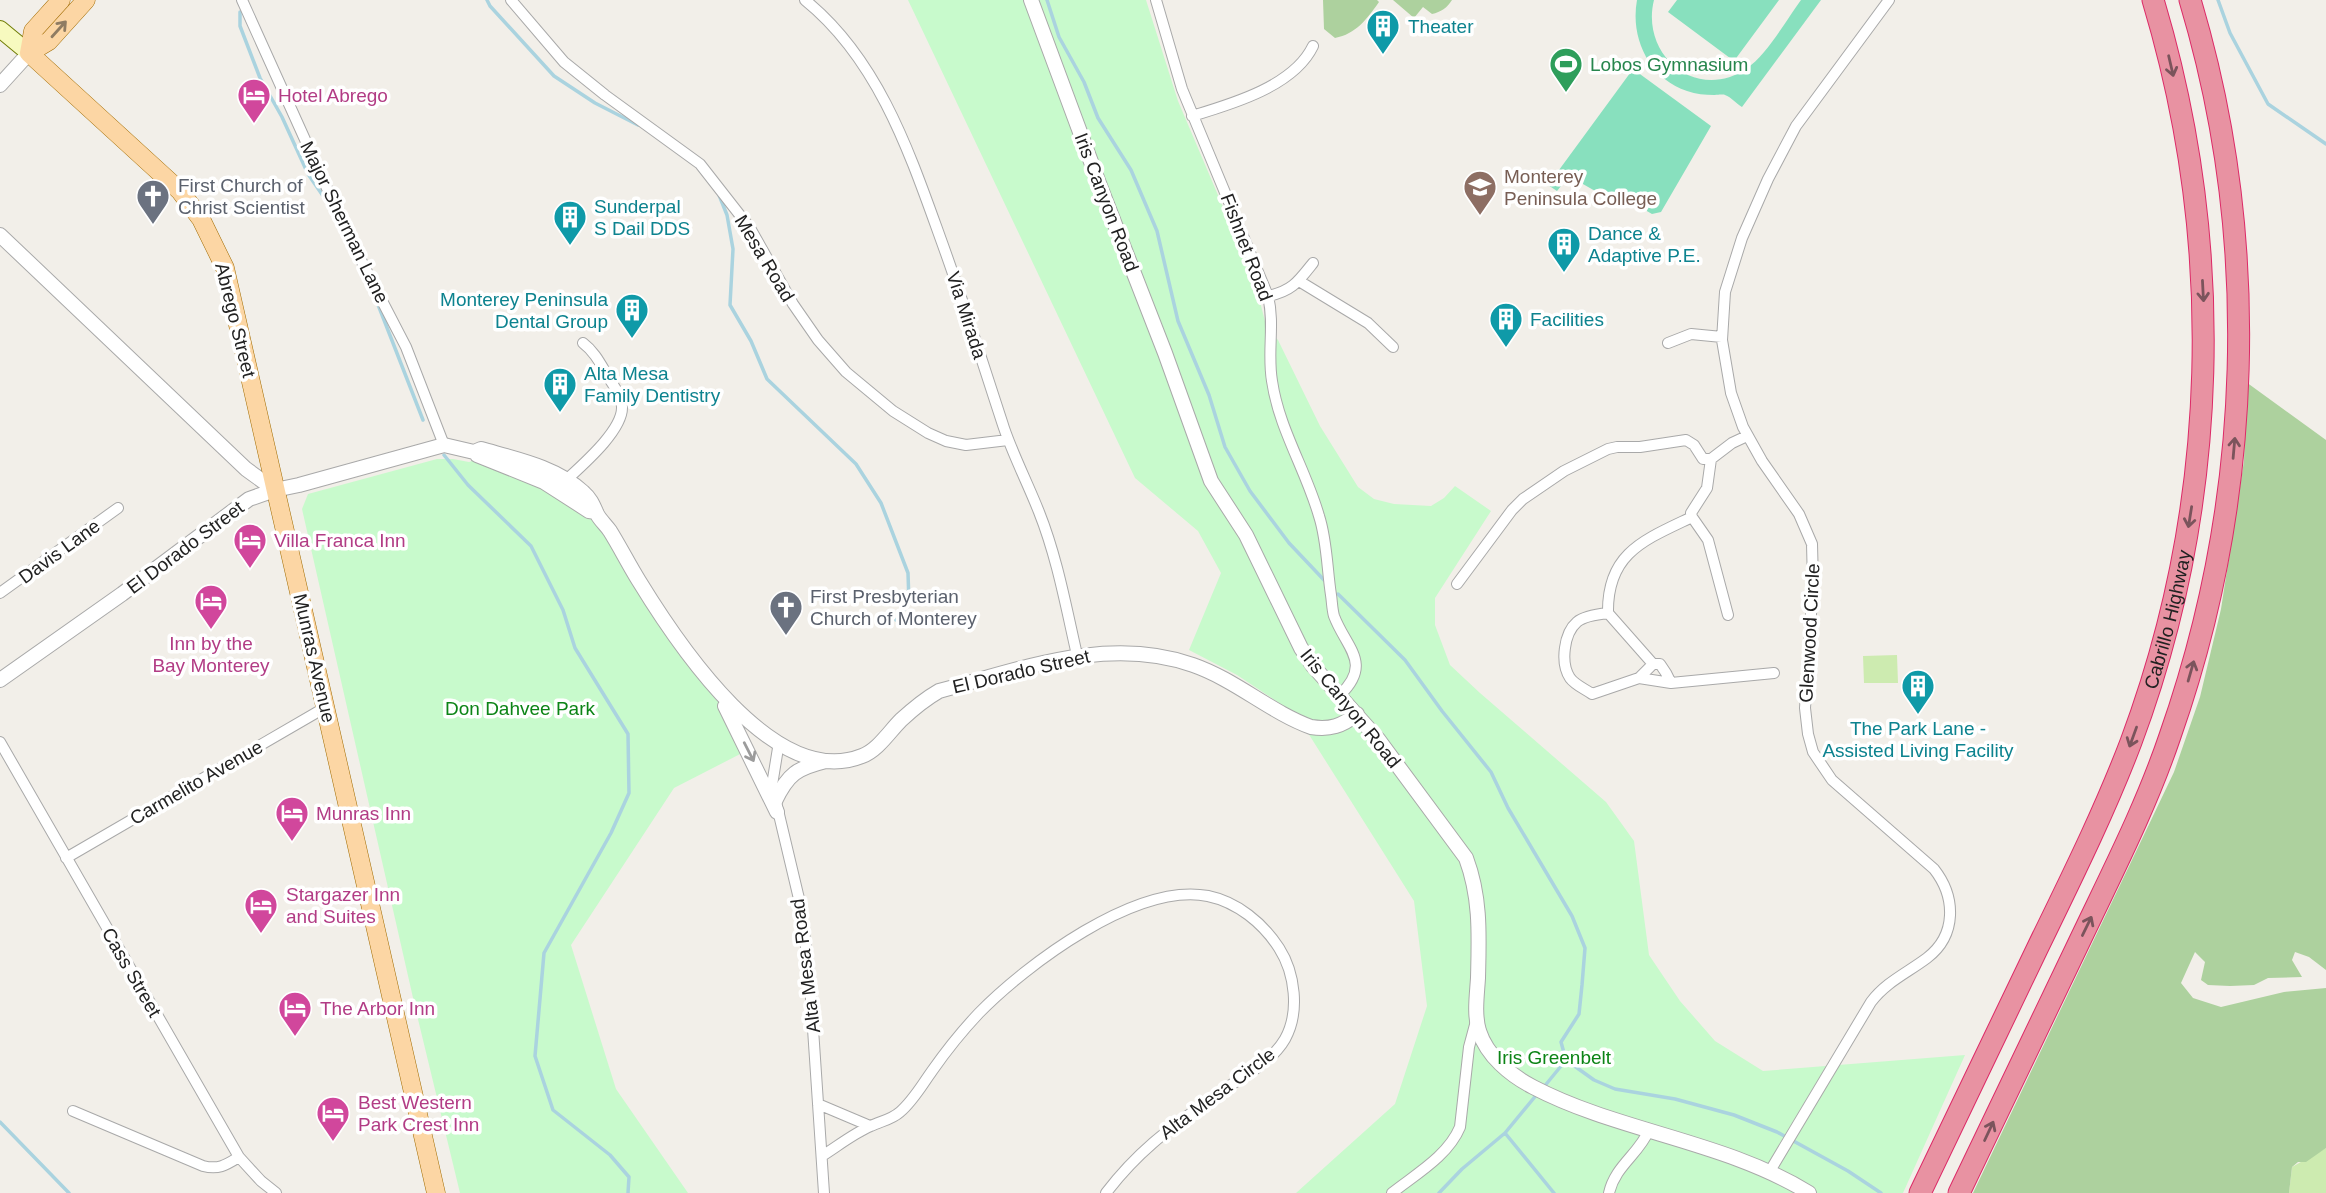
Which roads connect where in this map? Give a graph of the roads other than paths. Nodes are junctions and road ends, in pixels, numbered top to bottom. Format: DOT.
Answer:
graph roads {
  1 [pos="61,0"];
  2 [pos="86,0"];
  3 [pos="242,0"];
  4 [pos="510,0"];
  5 [pos="805,0"];
  6 [pos="1031,0"];
  7 [pos="1156,0"];
  8 [pos="1889,0"];
  9 [pos="2153,0"];
  10 [pos="2190,0"];
  11 [pos="0,29"];
  12 [pos="1313,46"];
  13 [pos="29,53"];
  14 [pos="0,85"];
  15 [pos="1192,116"];
  16 [pos="0,235"];
  17 [pos="1313,263"];
  18 [pos="1299,281"];
  19 [pos="1268,296"];
  20 [pos="1722,337"];
  21 [pos="583,342"];
  22 [pos="1668,343"];
  23 [pos="1393,347"];
  24 [pos="1747,436"];
  25 [pos="1008,440"];
  26 [pos="444,445"];
  27 [pos="474,452"];
  28 [pos="1711,459"];
  29 [pos="529,476"];
  30 [pos="567,480"];
  31 [pos="275,489"];
  32 [pos="118,508"];
  33 [pos="596,512"];
  34 [pos="1692,517"];
  35 [pos="1457,584"];
  36 [pos="0,593"];
  37 [pos="1608,613"];
  38 [pos="1728,615"];
  39 [pos="1077,655"];
  40 [pos="1653,664"];
  41 [pos="1774,673"];
  42 [pos="1639,678"];
  43 [pos="0,681"];
  44 [pos="1671,683"];
  45 [pos="718,692"];
  46 [pos="1340,695"];
  47 [pos="326,707"];
  48 [pos="1357,714"];
  49 [pos="0,742"];
  50 [pos="779,742"];
  51 [pos="829,761"];
  52 [pos="776,806"];
  53 [pos="66,858"];
  54 [pos="1476,1020"];
  55 [pos="818,1104"];
  56 [pos="73,1111"];
  57 [pos="870,1126"];
  58 [pos="1649,1130"];
  59 [pos="822,1156"];
  60 [pos="239,1157"];
  61 [pos="1770,1171"];
  62 [pos="276,1193"];
  63 [pos="436,1193"];
  64 [pos="824,1193"];
  65 [pos="1106,1193"];
  66 [pos="1392,1193"];
  67 [pos="1609,1193"];
  68 [pos="1809,1193"];
  69 [pos="1920,1193"];
  70 [pos="1959,1193"];
  1 -- 13 [label="main road"];
  13 -- 2 [label="main road, one-way"];
  3 -- 26 [label="street, Major Sherman Lane"];
  4 -- 25 [label="street, Mesa Road"];
  5 -- 25 [label="street, Via Mirada"];
  6 -- 46 [label="street, Iris Canyon Road"];
  7 -- 15 [label="street, Fishnet Road"];
  8 -- 20 [label="street, Glenwood Circle"];
  9 -- 69 [label="highway, Cabrillo Highway, one-way"];
  70 -- 10 [label="highway, Cabrillo Highway, one-way"];
  11 -- 13 [label="main road, Abrego Street"];
  12 -- 15 [label="street"];
  13 -- 14 [label="street"];
  13 -- 31 [label="main road, Abrego Street"];
  15 -- 19 [label="street, Fishnet Road"];
  16 -- 31 [label="street"];
  17 -- 18 [label="street"];
  18 -- 19 [label="street"];
  18 -- 23 [label="street"];
  19 -- 46 [label="street, Fishnet Road"];
  20 -- 22 [label="street"];
  20 -- 24 [label="street, Glenwood Circle"];
  21 -- 30 [label="street"];
  24 -- 28 [label="street"];
  24 -- 61 [label="street, Glenwood Circle"];
  25 -- 39 [label="street, Via Mirada"];
  26 -- 27 [label="street, El Dorado Street"];
  26 -- 31 [label="street, El Dorado Street"];
  27 -- 29 [label="street, El Dorado Street"];
  27 -- 30 [label="street, El Dorado Street"];
  28 -- 34 [label="street"];
  28 -- 35 [label="street"];
  29 -- 30 [label="street"];
  29 -- 33 [label="street, El Dorado Street"];
  30 -- 33 [label="street, El Dorado Street"];
  31 -- 43 [label="street, El Dorado Street"];
  31 -- 47 [label="main road, Munras Avenue"];
  32 -- 36 [label="street, Davis Lane"];
  33 -- 45 [label="street, El Dorado Street"];
  34 -- 37 [label="street"];
  34 -- 38 [label="street"];
  37 -- 40 [label="street"];
  37 -- 42 [label="street"];
  39 -- 48 [label="street, El Dorado Street"];
  39 -- 51 [label="street, El Dorado Street"];
  40 -- 42 [label="street"];
  40 -- 44 [label="street"];
  41 -- 44 [label="street"];
  42 -- 44 [label="street"];
  45 -- 50 [label="street, El Dorado Street"];
  45 -- 52 [label="street, one-way"];
  46 -- 48 [label="street, Iris Canyon Road"];
  47 -- 53 [label="street, Carmelito Avenue"];
  47 -- 63 [label="main road, Munras Avenue"];
  48 -- 54 [label="street, Iris Canyon Road"];
  49 -- 53 [label="street, Cass Street"];
  50 -- 51 [label="street, El Dorado Street"];
  50 -- 52 [label="street, Alta Mesa Road"];
  51 -- 52 [label="street"];
  52 -- 55 [label="street, Alta Mesa Road"];
  53 -- 60 [label="street, Cass Street"];
  54 -- 58 [label="street, Iris Canyon Road"];
  54 -- 66 [label="street"];
  55 -- 57 [label="street"];
  55 -- 59 [label="street, Alta Mesa Road"];
  56 -- 60 [label="street"];
  57 -- 59 [label="street, Alta Mesa Circle"];
  57 -- 65 [label="street, Alta Mesa Circle"];
  58 -- 61 [label="street, Iris Canyon Road"];
  58 -- 67 [label="street"];
  59 -- 64 [label="street, Alta Mesa Road"];
  60 -- 62 [label="street, Cass Street"];
  61 -- 68 [label="street, Iris Canyon Road"];
}
